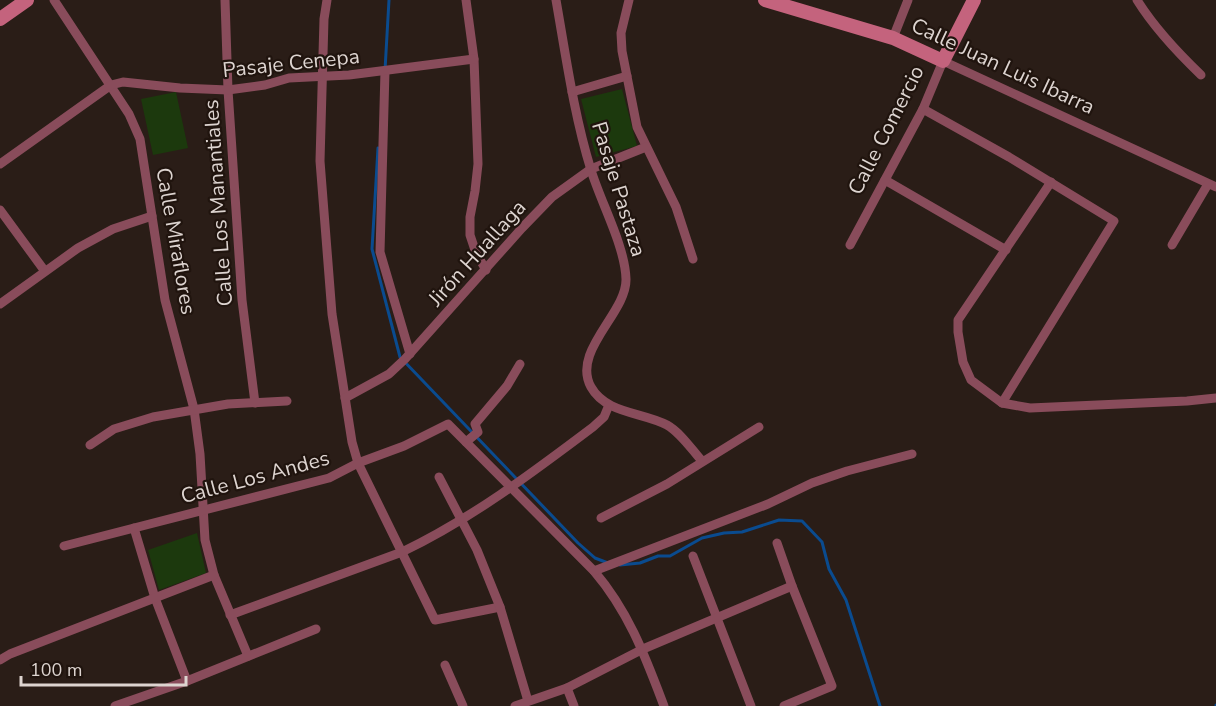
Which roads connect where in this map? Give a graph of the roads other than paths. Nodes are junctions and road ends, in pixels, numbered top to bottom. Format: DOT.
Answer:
graph roads {
  1 [pos="27,0"];
  2 [pos="54,0"];
  3 [pos="225,0"];
  4 [pos="327,0"];
  5 [pos="465,0"];
  6 [pos="556,0"];
  7 [pos="629,0"];
  8 [pos="765,0"];
  9 [pos="908,0"];
  10 [pos="974,0"];
  11 [pos="1137,0"];
  12 [pos="0,20"];
  13 [pos="893,38"];
  14 [pos="474,59"];
  15 [pos="943,61"];
  16 [pos="385,71"];
  17 [pos="322,75"];
  18 [pos="1201,75"];
  19 [pos="627,76"];
  20 [pos="111,85"];
  21 [pos="228,90"];
  22 [pos="572,92"];
  23 [pos="923,109"];
  24 [pos="646,147"];
  25 [pos="0,164"];
  26 [pos="591,169"];
  27 [pos="885,180"];
  28 [pos="1051,182"];
  29 [pos="1212,186"];
  30 [pos="0,210"];
  31 [pos="152,216"];
  32 [pos="1172,245"];
  33 [pos="850,246"];
  34 [pos="1006,250"];
  35 [pos="693,259"];
  36 [pos="44,270"];
  37 [pos="486,270"];
  38 [pos="0,304"];
  39 [pos="405,358"];
  40 [pos="520,364"];
  41 [pos="345,398"];
  42 [pos="1216,398"];
  43 [pos="287,400"];
  44 [pos="255,403"];
  45 [pos="1002,403"];
  46 [pos="609,405"];
  47 [pos="194,409"];
  48 [pos="759,427"];
  49 [pos="466,442"];
  50 [pos="90,445"];
  51 [pos="912,454"];
  52 [pos="702,461"];
  53 [pos="358,463"];
  54 [pos="439,477"];
  55 [pos="512,488"];
  56 [pos="203,510"];
  57 [pos="601,518"];
  58 [pos="461,519"];
  59 [pos="134,528"];
  60 [pos="777,543"];
  61 [pos="64,546"];
  62 [pos="402,552"];
  63 [pos="693,556"];
  64 [pos="594,571"];
  65 [pos="214,575"];
  66 [pos="792,586"];
  67 [pos="155,598"];
  68 [pos="500,607"];
  69 [pos="230,615"];
  70 [pos="717,619"];
  71 [pos="316,629"];
  72 [pos="643,649"];
  73 [pos="248,656"];
  74 [pos="0,660"];
  75 [pos="445,665"];
  76 [pos="187,681"];
  77 [pos="567,688"];
  78 [pos="528,701"];
  79 [pos="115,706"];
  80 [pos="463,706"];
  81 [pos="514,706"];
  82 [pos="574,706"];
  83 [pos="664,706"];
  84 [pos="750,706"];
  85 [pos="784,706"];
  1 -- 12 [label="street"];
  2 -- 20 [label="street, Calle Miraflores"];
  3 -- 21 [label="street, Calle Los Manantiales"];
  4 -- 17 [label="street"];
  5 -- 14 [label="street"];
  6 -- 22 [label="street, Pasaje Pastaza"];
  7 -- 19 [label="street"];
  8 -- 13 [label="street, Calle Juan Luis Ibarra"];
  9 -- 13 [label="street"];
  10 -- 15 [label="street, Calle Comercio"];
  11 -- 18 [label="street"];
  13 -- 15 [label="street, Calle Juan Luis Ibarra"];
  14 -- 16 [label="street, Pasaje Cenepa"];
  14 -- 37 [label="street"];
  15 -- 23 [label="street, Calle Comercio"];
  15 -- 29 [label="street, Calle Juan Luis Ibarra"];
  16 -- 17 [label="street, Pasaje Cenepa"];
  16 -- 39 [label="street"];
  17 -- 21 [label="street, Pasaje Cenepa"];
  17 -- 41 [label="street"];
  19 -- 22 [label="street"];
  19 -- 24 [label="street"];
  20 -- 21 [label="street, Pasaje Cenepa"];
  20 -- 25 [label="street"];
  20 -- 31 [label="street, Calle Miraflores"];
  21 -- 44 [label="street, Calle Los Manantiales"];
  22 -- 26 [label="street, Pasaje Pastaza"];
  23 -- 27 [label="street, Calle Comercio"];
  23 -- 28 [label="street"];
  24 -- 26 [label="street, Jirón Huallaga"];
  24 -- 35 [label="street"];
  26 -- 37 [label="street, Jirón Huallaga"];
  26 -- 46 [label="street, Pasaje Pastaza"];
  27 -- 33 [label="street, Calle Comercio"];
  27 -- 34 [label="street"];
  28 -- 34 [label="street"];
  28 -- 45 [label="street"];
  29 -- 32 [label="street"];
  30 -- 36 [label="street"];
  31 -- 36 [label="street"];
  31 -- 47 [label="street, Calle Miraflores"];
  34 -- 45 [label="street"];
  36 -- 38 [label="street"];
  37 -- 39 [label="street, Jirón Huallaga"];
  39 -- 41 [label="street, Jirón Huallaga"];
  40 -- 49 [label="street"];
  41 -- 53 [label="street"];
  42 -- 45 [label="street"];
  43 -- 44 [label="street"];
  44 -- 47 [label="street"];
  46 -- 52 [label="street, Pasaje Pastaza"];
  46 -- 55 [label="street"];
  47 -- 50 [label="street"];
  47 -- 56 [label="street, Calle Miraflores"];
  48 -- 52 [label="street"];
  49 -- 53 [label="street, Calle Los Andes"];
  49 -- 55 [label="street"];
  51 -- 64 [label="street"];
  52 -- 57 [label="street"];
  53 -- 56 [label="street, Calle Los Andes"];
  53 -- 62 [label="street"];
  54 -- 58 [label="street"];
  55 -- 58 [label="street"];
  55 -- 64 [label="street"];
  56 -- 59 [label="street, Calle Los Andes"];
  56 -- 65 [label="street, Calle Miraflores"];
  58 -- 62 [label="street"];
  58 -- 68 [label="street"];
  59 -- 61 [label="street, Calle Los Andes"];
  59 -- 67 [label="street"];
  60 -- 66 [label="street"];
  62 -- 68 [label="street"];
  62 -- 69 [label="street"];
  63 -- 70 [label="street"];
  64 -- 72 [label="street"];
  65 -- 67 [label="street"];
  65 -- 69 [label="street, Calle Miraflores"];
  66 -- 70 [label="street"];
  66 -- 85 [label="street"];
  67 -- 74 [label="street"];
  67 -- 76 [label="street"];
  68 -- 78 [label="street"];
  69 -- 73 [label="street, Calle Miraflores"];
  70 -- 72 [label="street"];
  70 -- 84 [label="street"];
  71 -- 73 [label="street"];
  72 -- 77 [label="street"];
  72 -- 83 [label="street"];
  73 -- 76 [label="street"];
  75 -- 80 [label="street"];
  76 -- 79 [label="street"];
  77 -- 78 [label="street"];
  77 -- 82 [label="street"];
  78 -- 81 [label="street"];
}
